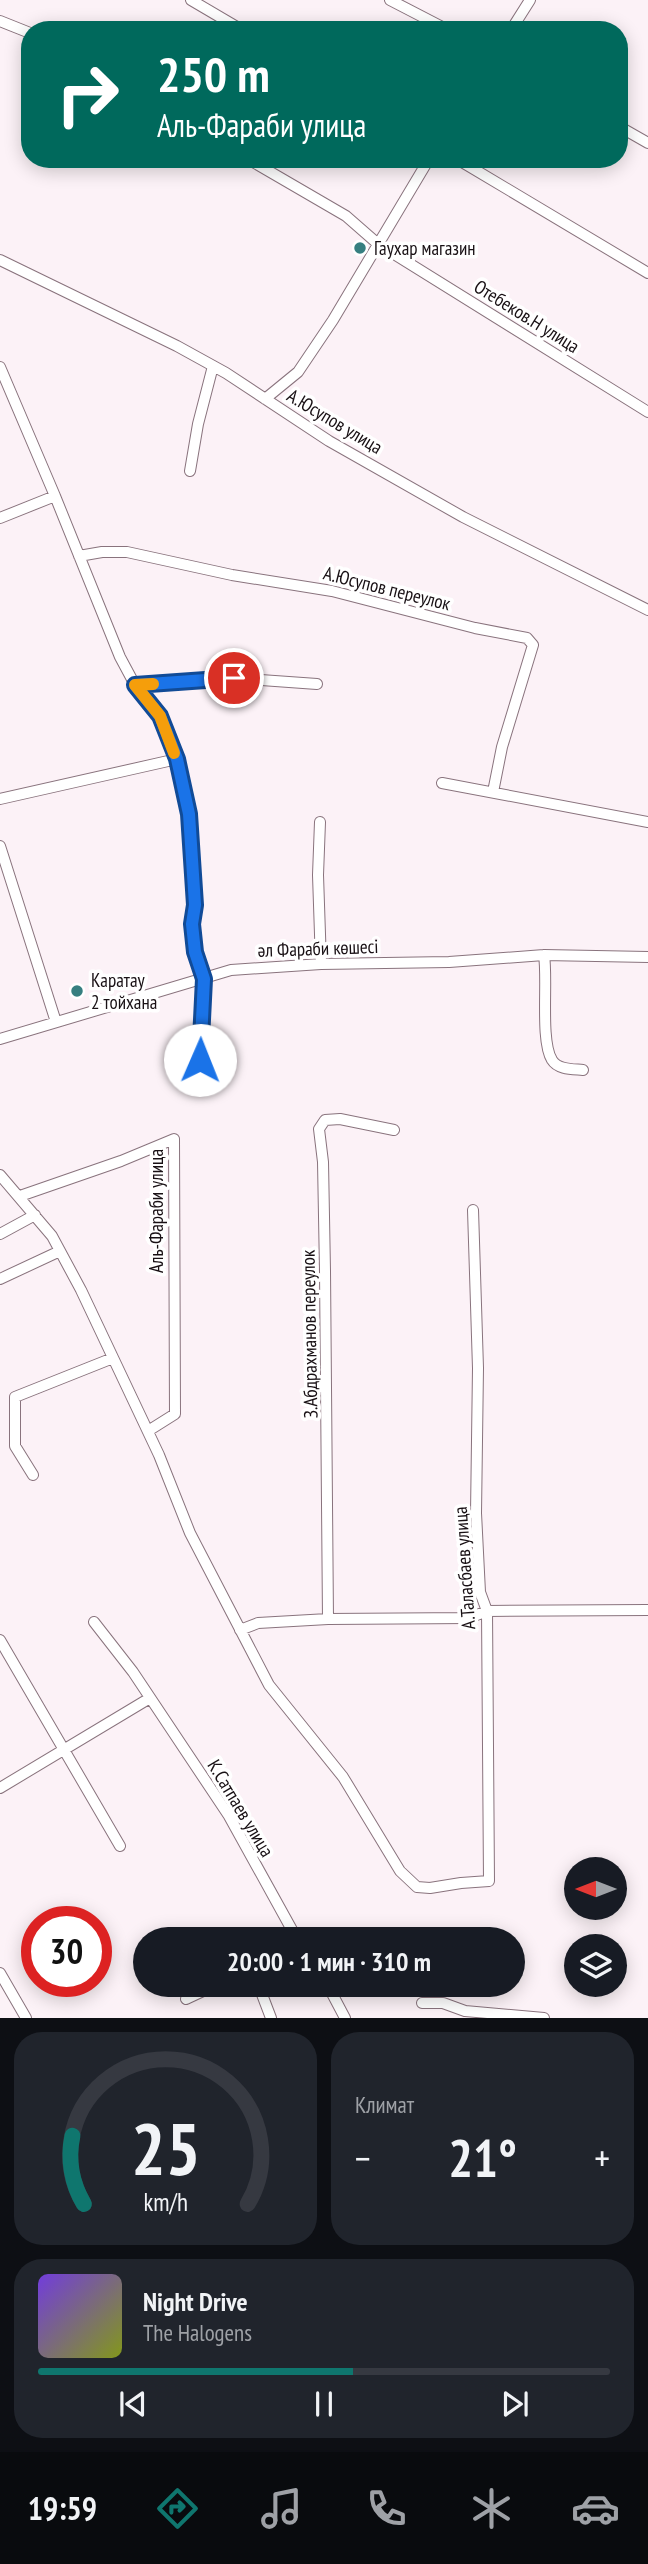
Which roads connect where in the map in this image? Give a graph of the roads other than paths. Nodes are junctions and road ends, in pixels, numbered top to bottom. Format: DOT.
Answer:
graph roads {
  1 [pos="191,0"];
  2 [pos="390,0"];
  3 [pos="530,0"];
  4 [pos="0,21"];
  5 [pos="227,21"];
  6 [pos="431,21"];
  7 [pos="517,21"];
  8 [pos="21,29"];
  9 [pos="628,132"];
  10 [pos="648,143"];
  11 [pos="263,168"];
  12 [pos="424,168"];
  13 [pos="472,168"];
  14 [pos="378,244"];
  15 [pos="2,261"];
  16 [pos="648,273"];
  17 [pos="0,274"];
  18 [pos="213,366"];
  19 [pos="0,368"];
  20 [pos="265,400"];
  21 [pos="648,412"];
  22 [pos="190,471"];
  23 [pos="55,496"];
  24 [pos="0,518"];
  25 [pos="79,556"];
  26 [pos="648,610"];
  27 [pos="317,684"];
  28 [pos="135,685"];
  29 [pos="177,759"];
  30 [pos="442,783"];
  31 [pos="493,792"];
  32 [pos="0,799"];
  33 [pos="320,822"];
  34 [pos="648,822"];
  35 [pos="0,846"];
  36 [pos="544,955"];
  37 [pos="648,957"];
  38 [pos="321,964"];
  39 [pos="204,979"];
  40 [pos="56,1022"];
  41 [pos="0,1039"];
  42 [pos="583,1070"];
  43 [pos="193,1089"];
  44 [pos="394,1130"];
  45 [pos="0,1175"];
  46 [pos="20,1196"];
  47 [pos="473,1210"];
  48 [pos="35,1215"];
  49 [pos="0,1234"];
  50 [pos="60,1251"];
  51 [pos="0,1279"];
  52 [pos="113,1358"];
  53 [pos="148,1431"];
  54 [pos="33,1475"];
  55 [pos="648,1609"];
  56 [pos="486,1611"];
  57 [pos="328,1619"];
  58 [pos="94,1622"];
  59 [pos="240,1630"];
  60 [pos="0,1640"];
  61 [pos="150,1698"];
  62 [pos="64,1749"];
  63 [pos="0,1788"];
  64 [pos="120,1846"];
  65 [pos="290,1927"];
  66 [pos="0,1973"];
  67 [pos="190,1997"];
  68 [pos="263,1997"];
  69 [pos="334,1997"];
  70 [pos="186,1999"];
  71 [pos="422,2003"];
  72 [pos="26,2018"];
  73 [pos="271,2018"];
  74 [pos="345,2018"];
  75 [pos="544,2018"];
  1 -- 5 [label="street"];
  2 -- 6 [label="street"];
  3 -- 7 [label="street"];
  4 -- 8 [label="street"];
  9 -- 10 [label="street"];
  11 -- 14 [label="street, Отебеков.Н улица"];
  12 -- 14 [label="street"];
  13 -- 16 [label="street"];
  14 -- 20 [label="street"];
  14 -- 21 [label="street, Отебеков.Н улица"];
  15 -- 17 [label="street, А.Юсупов улица"];
  15 -- 18 [label="street, А.Юсупов улица"];
  18 -- 20 [label="street, А.Юсупов улица"];
  18 -- 22 [label="street"];
  19 -- 23 [label="street"];
  20 -- 26 [label="street, А.Юсупов улица"];
  23 -- 24 [label="street"];
  23 -- 25 [label="street"];
  25 -- 28 [label="street"];
  25 -- 31 [label="street, А.Юсупов переулок"];
  27 -- 28 [label="street"];
  28 -- 29 [label="street"];
  29 -- 32 [label="street"];
  29 -- 39 [label="street"];
  30 -- 31 [label="street"];
  31 -- 34 [label="street"];
  33 -- 38 [label="street"];
  35 -- 40 [label="street"];
  36 -- 37 [label="street, әл Фараби көшесі"];
  36 -- 38 [label="street, әл Фараби көшесі"];
  36 -- 42 [label="street"];
  38 -- 39 [label="street, әл Фараби көшесі"];
  39 -- 40 [label="street, әл Фараби көшесі"];
  39 -- 43 [label="street"];
  40 -- 41 [label="street, әл Фараби көшесі"];
  44 -- 57 [label="street, З.Абдрахманов переулок"];
  45 -- 46 [label="street"];
  46 -- 48 [label="street"];
  46 -- 53 [label="street, Аль-Фараби улица"];
  47 -- 56 [label="street, А.Таласбаев улица"];
  48 -- 49 [label="street"];
  48 -- 50 [label="street"];
  50 -- 51 [label="street"];
  50 -- 52 [label="street"];
  52 -- 53 [label="street"];
  52 -- 54 [label="street"];
  53 -- 59 [label="street"];
  55 -- 56 [label="street"];
  56 -- 57 [label="street"];
  56 -- 59 [label="street, А.Таласбаев улица"];
  57 -- 59 [label="street"];
  58 -- 61 [label="street, К.Сатпаев улица"];
  60 -- 62 [label="street"];
  61 -- 62 [label="street"];
  61 -- 65 [label="street, К.Сатпаев улица"];
  62 -- 63 [label="street"];
  62 -- 64 [label="street"];
  66 -- 72 [label="street"];
  67 -- 70 [label="street"];
  68 -- 73 [label="street"];
  69 -- 74 [label="street"];
  71 -- 75 [label="street"];
}
